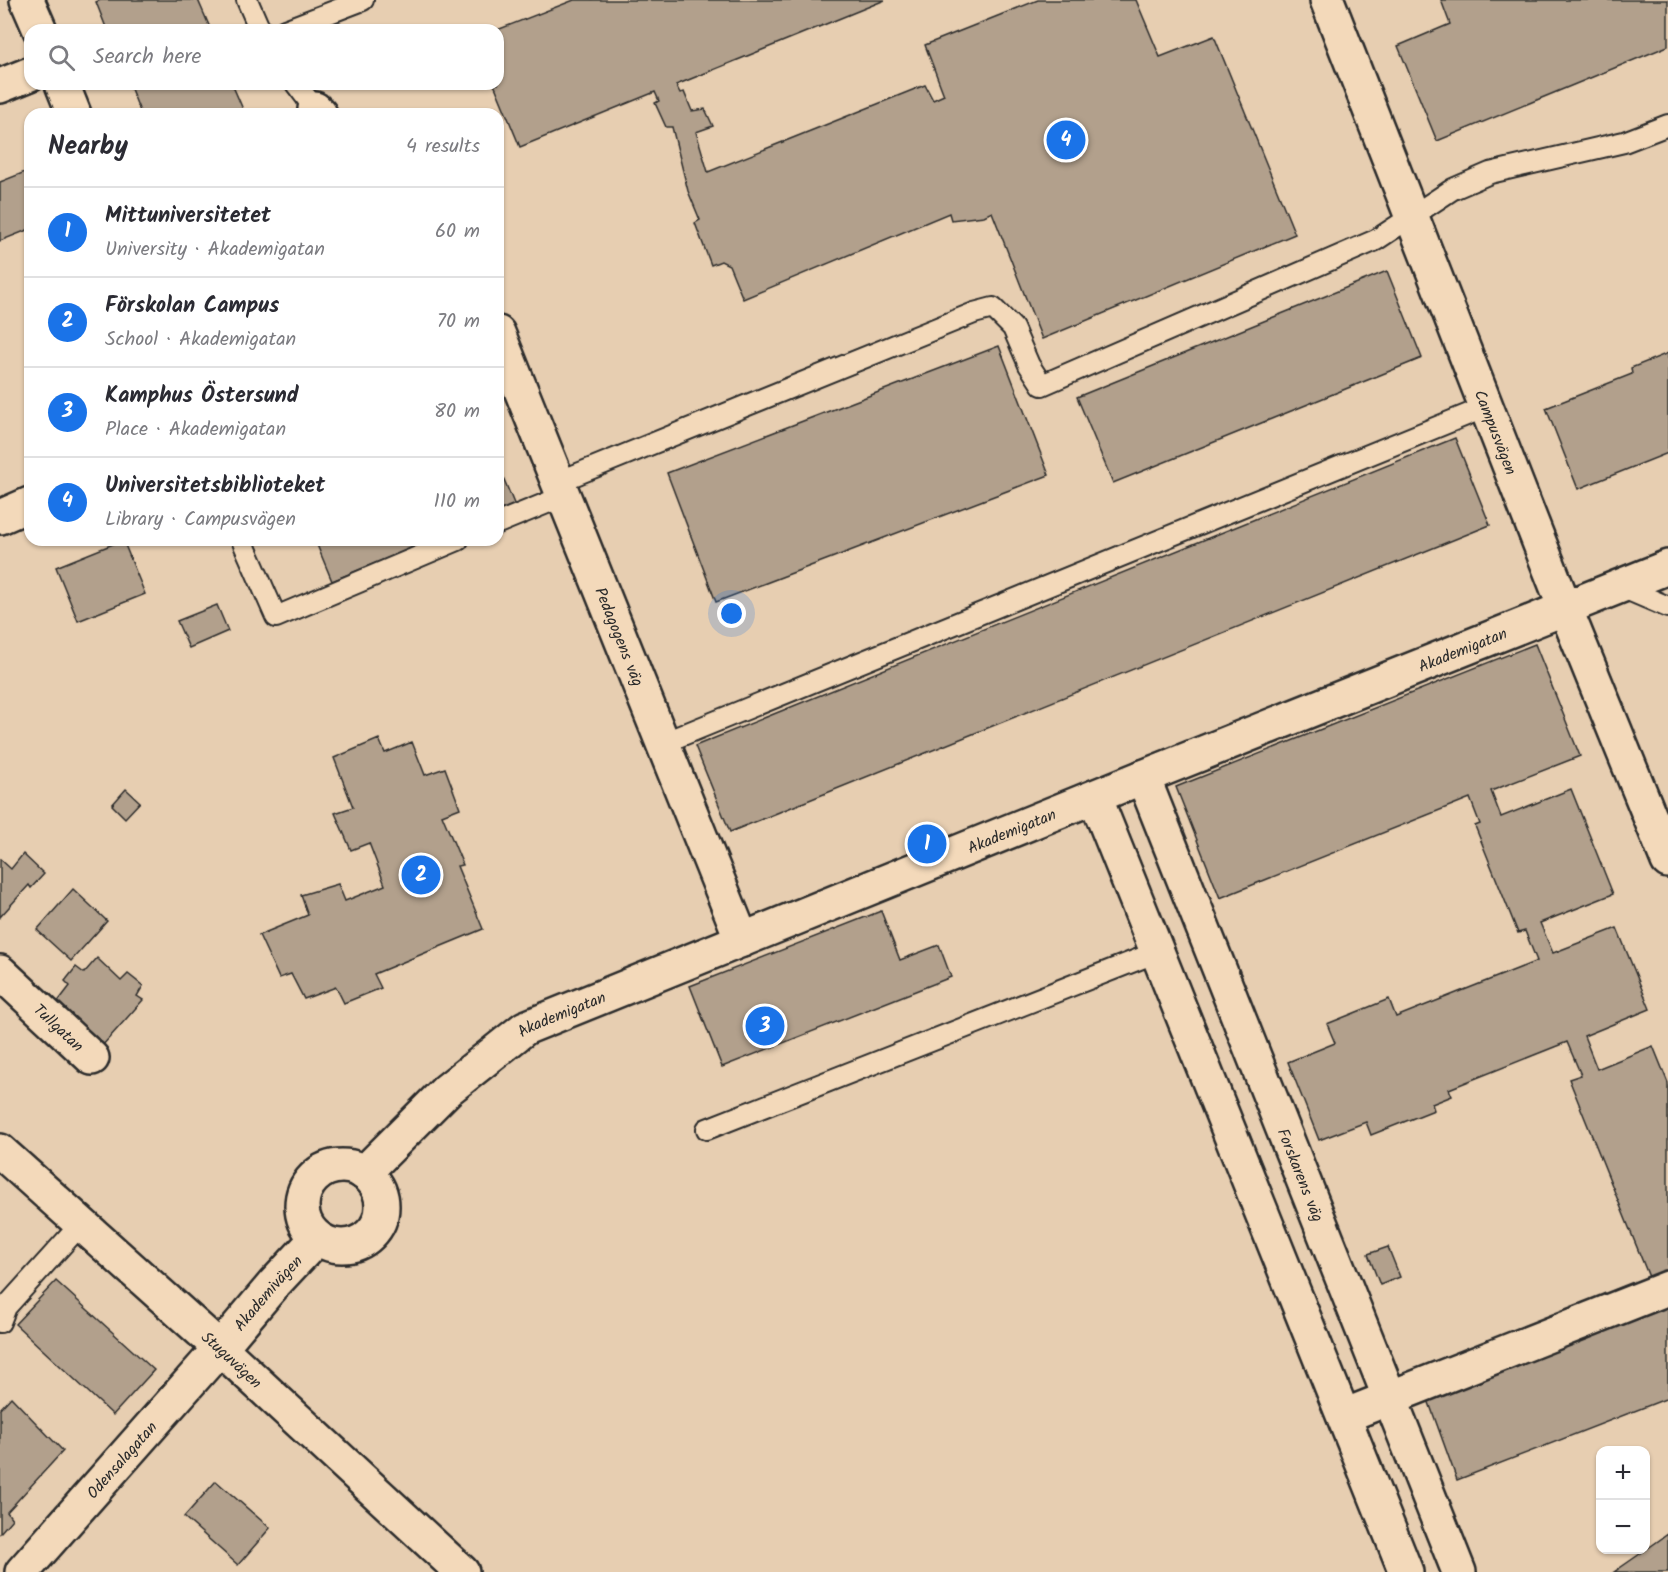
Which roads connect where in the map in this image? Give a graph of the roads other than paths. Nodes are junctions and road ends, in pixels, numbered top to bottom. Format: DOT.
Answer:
graph roads {
  1 [pos="27,0"];
  2 [pos="247,0"];
  3 [pos="363,0"];
  4 [pos="1327,0"];
  5 [pos="37,24"];
  6 [pos="257,24"];
  7 [pos="301,24"];
  8 [pos="24,76"];
  9 [pos="0,86"];
  10 [pos="64,90"];
  11 [pos="72,108"];
  12 [pos="1668,126"];
  13 [pos="1413,215"];
  14 [pos="504,357"];
  15 [pos="1486,407"];
  16 [pos="561,489"];
  17 [pos="24,507"];
  18 [pos="0,517"];
  19 [pos="504,520"];
  20 [pos="245,546"];
  21 [pos="444,546"];
  22 [pos="1668,567"];
  23 [pos="1619,586"];
  24 [pos="1668,607"];
  25 [pos="1564,608"];
  26 [pos="663,743"];
  27 [pos="1143,777"];
  28 [pos="1095,797"];
  29 [pos="1668,861"];
  30 [pos="742,940"];
  31 [pos="1156,952"];
  32 [pos="0,972"];
  33 [pos="1225,980"];
  34 [pos="1176,999"];
  35 [pos="92,1058"];
  36 [pos="707,1129"];
  37 [pos="0,1151"];
  38 [pos="363,1173"];
  39 [pos="82,1223"];
  40 [pos="317,1238"];
  41 [pos="1668,1288"];
  42 [pos="0,1322"];
  43 [pos="220,1348"];
  44 [pos="1391,1396"];
  45 [pos="1344,1416"];
  46 [pos="22,1572"];
  47 [pos="462,1572"];
  48 [pos="1406,1572"];
  49 [pos="1459,1572"];
  1 -- 5 [label="street"];
  2 -- 6 [label="lane"];
  3 -- 7 [label="lane"];
  4 -- 13 [label="street, Campusvägen"];
  8 -- 9 [label="street"];
  10 -- 11 [label="street"];
  12 -- 13 [label="lane"];
  13 -- 15 [label="street, Campusvägen"];
  13 -- 16 [label="lane"];
  14 -- 16 [label="street, Pedagogens väg"];
  15 -- 25 [label="street, Campusvägen"];
  15 -- 26 [label="lane"];
  16 -- 19 [label="lane"];
  16 -- 26 [label="street, Pedagogens väg"];
  17 -- 18 [label="street"];
  20 -- 21 [label="lane"];
  22 -- 23 [label="street, Akademigatan"];
  23 -- 24 [label="lane"];
  23 -- 25 [label="street, Akademigatan"];
  25 -- 27 [label="street, Akademigatan"];
  25 -- 29 [label="street, Campusvägen"];
  26 -- 30 [label="street, Pedagogens väg"];
  27 -- 28 [label="street, Akademigatan"];
  27 -- 33 [label="street, Forskarens väg"];
  28 -- 30 [label="street, Akademigatan"];
  28 -- 31 [label="street"];
  30 -- 38 [label="street, Akademigatan"];
  31 -- 34 [label="street"];
  31 -- 36 [label="lane"];
  32 -- 35 [label="street, Tullgatan"];
  33 -- 34 [label="street"];
  33 -- 44 [label="street, Forskarens väg"];
  34 -- 45 [label="street"];
  37 -- 39 [label="street, Stuguvägen"];
  38 -- 40 [label="street"];
  38 -- 40 [label="street"];
  39 -- 42 [label="lane"];
  39 -- 43 [label="street, Stuguvägen"];
  40 -- 43 [label="street, Akademivägen"];
  41 -- 44 [label="street"];
  43 -- 46 [label="street, Odensalagatan"];
  43 -- 47 [label="street, Stuguvägen"];
  44 -- 45 [label="street"];
  44 -- 49 [label="street, Forskarens väg"];
  45 -- 48 [label="street"];
}
